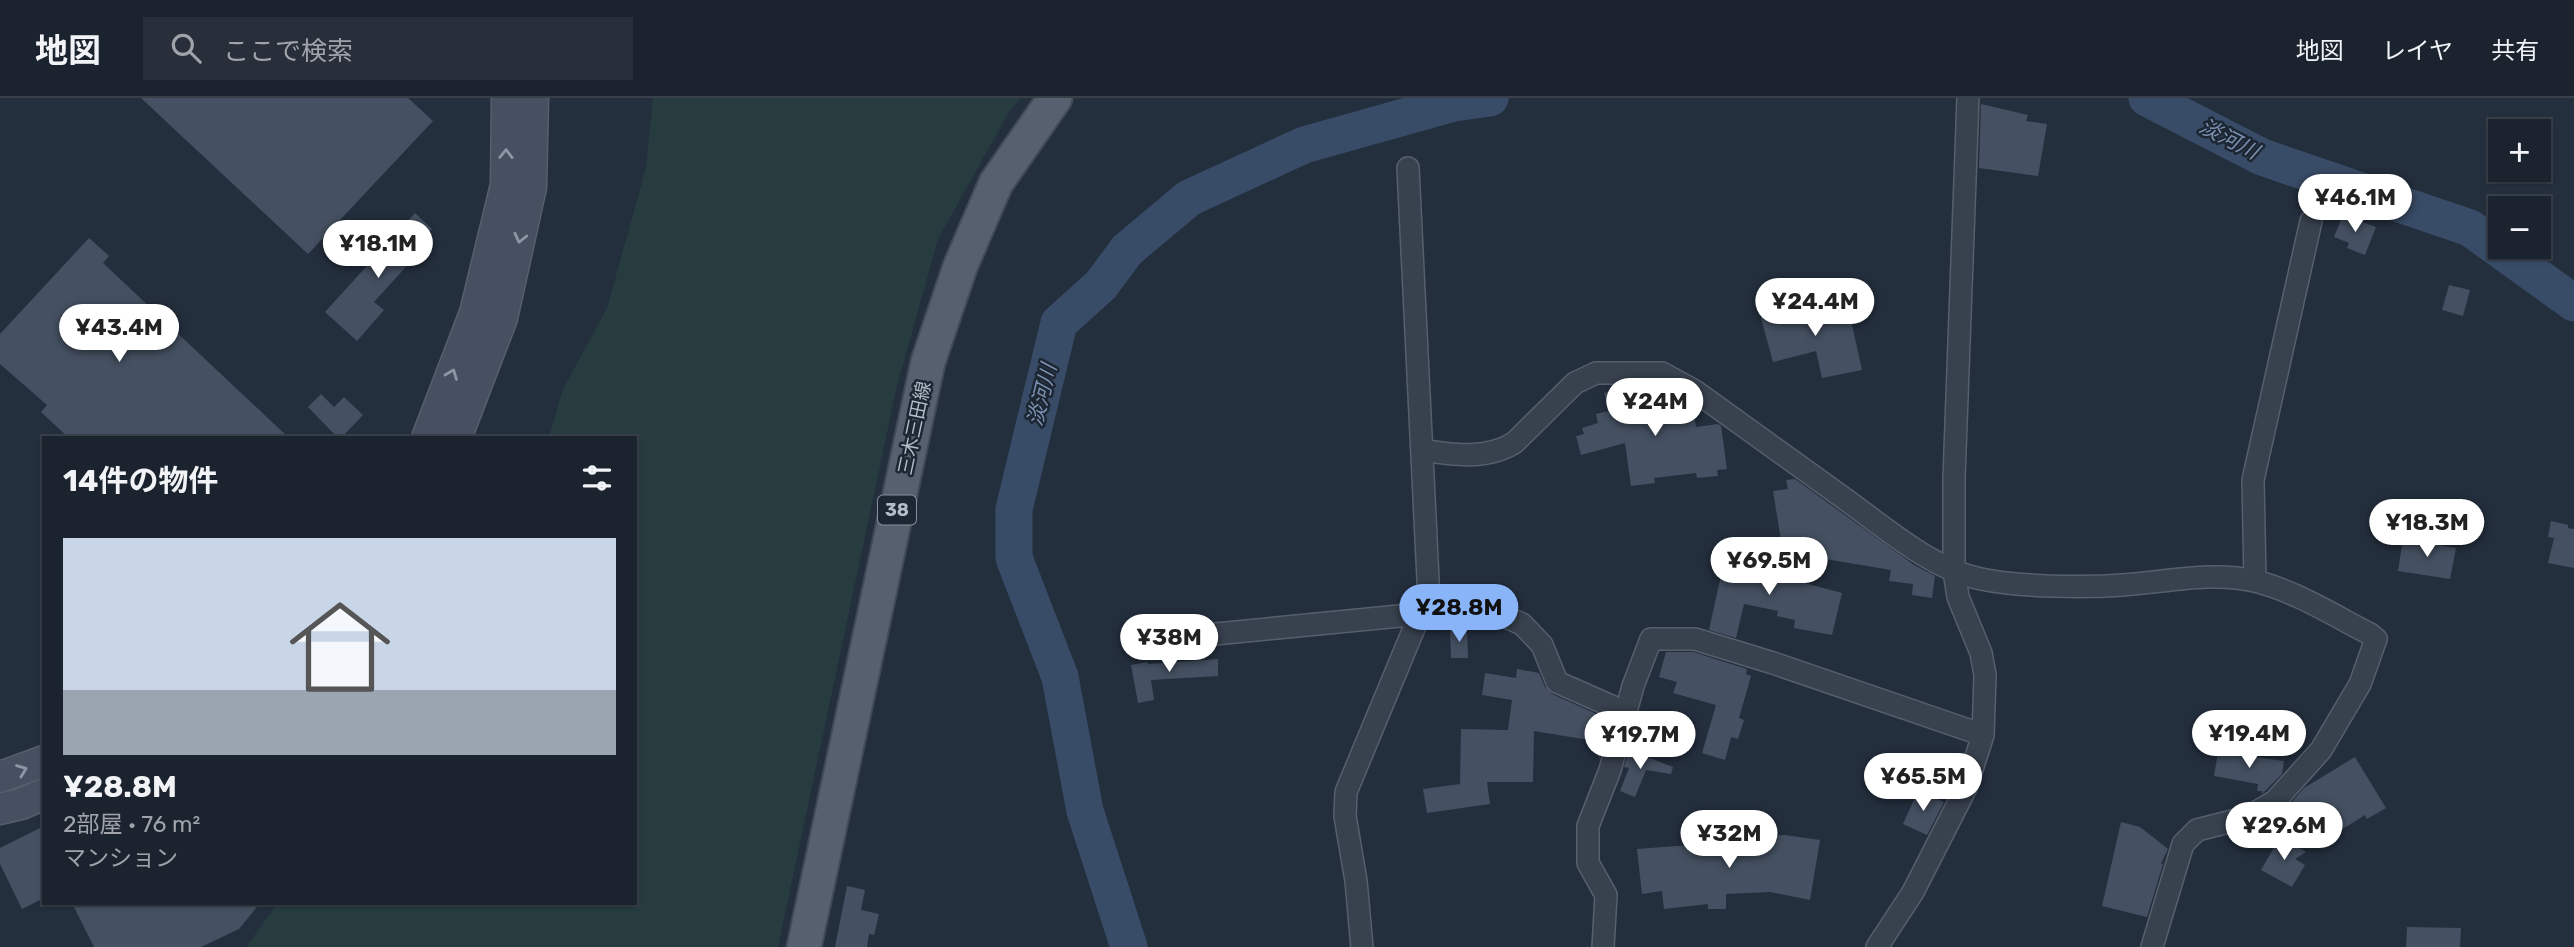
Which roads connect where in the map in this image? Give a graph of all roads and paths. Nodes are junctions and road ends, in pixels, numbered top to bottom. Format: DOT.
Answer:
graph roads {
  1 [pos="506,98"];
  2 [pos="533,98"];
  3 [pos="1055,98"];
  4 [pos="1968,98"];
  5 [pos="1408,168"];
  6 [pos="2311,221"];
  7 [pos="428,436"];
  8 [pos="457,436"];
  9 [pos="1422,450"];
  10 [pos="1954,571"];
  11 [pos="2255,581"];
  12 [pos="1420,614"];
  13 [pos="1133,642"];
  14 [pos="1627,713"];
  15 [pos="1983,735"];
  16 [pos="42,762"];
  17 [pos="0,777"];
  18 [pos="42,795"];
  19 [pos="0,809"];
  20 [pos="804,947"];
  21 [pos="1362,947"];
  22 [pos="1603,947"];
  23 [pos="1877,947"];
  24 [pos="2152,947"];
  7 -- 1 [label="street, one-way"];
  2 -- 8 [label="street, one-way"];
  3 -- 20 [label="main road, 三木三田線 / 38"];
  4 -- 10 [label="street"];
  5 -- 9 [label="street"];
  6 -- 11 [label="street"];
  9 -- 10 [label="street"];
  9 -- 12 [label="street"];
  10 -- 11 [label="street"];
  10 -- 15 [label="street"];
  11 -- 24 [label="street"];
  12 -- 13 [label="street"];
  12 -- 14 [label="street"];
  12 -- 21 [label="street"];
  14 -- 15 [label="street"];
  14 -- 22 [label="street"];
  15 -- 23 [label="street"];
  17 -- 16 [label="street, one-way"];
  18 -- 19 [label="street"];
}
